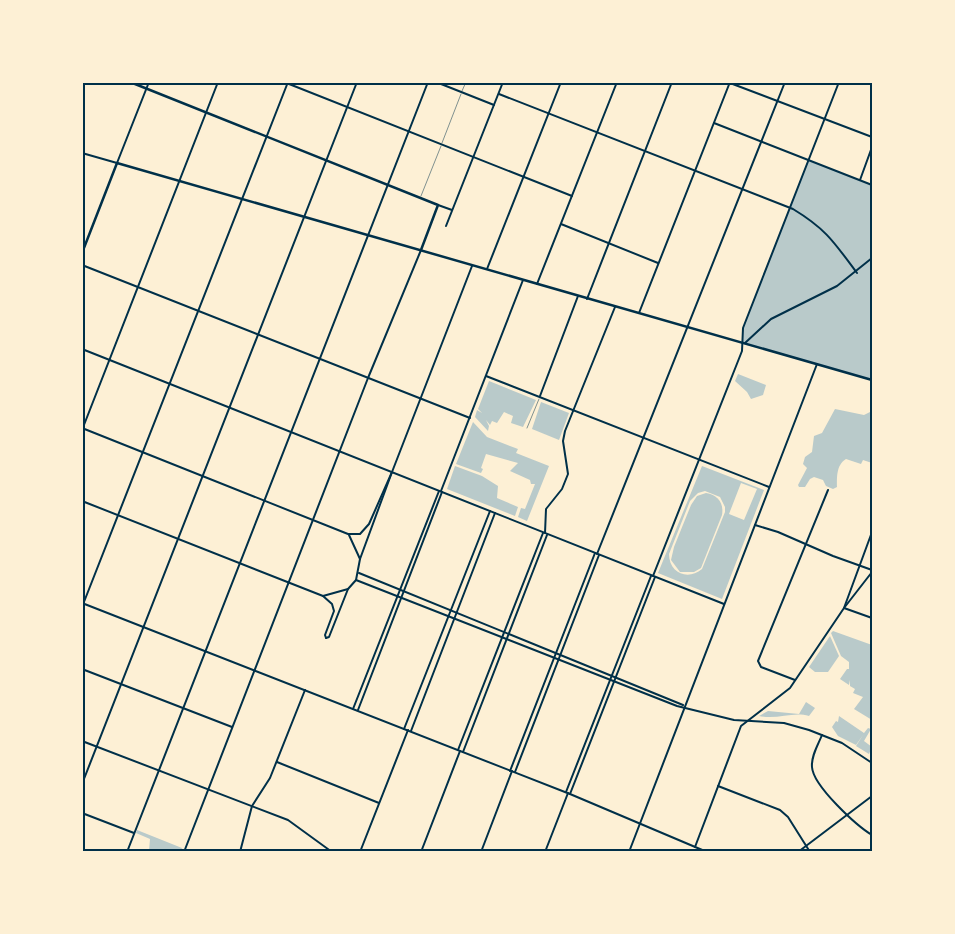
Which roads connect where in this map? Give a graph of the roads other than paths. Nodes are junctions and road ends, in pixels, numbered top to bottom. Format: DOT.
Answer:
graph roads {
  1 [pos="130,82"];
  2 [pos="150,82"];
  3 [pos="218,82"];
  4 [pos="357,82"];
  5 [pos="428,82"];
  6 [pos="436,82"];
  7 [pos="466,82"];
  8 [pos="503,82"];
  9 [pos="561,82"];
  10 [pos="617,82"];
  11 [pos="672,82"];
  12 [pos="730,82"];
  13 [pos="785,82"];
  14 [pos="839,82"];
  15 [pos="286,83"];
  16 [pos="147,89"];
  17 [pos="462,93"];
  18 [pos="499,94"];
  19 [pos="778,101"];
  20 [pos="494,106"];
  21 [pos="347,108"];
  22 [pos="206,113"];
  23 [pos="549,114"];
  24 [pos="825,119"];
  25 [pos="714,122"];
  26 [pos="408,132"];
  27 [pos="598,132"];
  28 [pos="266,136"];
  29 [pos="872,137"];
  30 [pos="762,141"];
  31 [pos="441,145"];
  32 [pos="872,147"];
  33 [pos="645,152"];
  34 [pos="82,153"];
  35 [pos="473,157"];
  36 [pos="326,160"];
  37 [pos="808,160"];
  38 [pos="117,163"];
  39 [pos="695,171"];
  40 [pos="524,177"];
  41 [pos="860,180"];
  42 [pos="179,182"];
  43 [pos="387,184"];
  44 [pos="872,185"];
  45 [pos="742,189"];
  46 [pos="572,196"];
  47 [pos="420,198"];
  48 [pos="241,199"];
  49 [pos="438,205"];
  50 [pos="790,208"];
  51 [pos="452,210"];
  52 [pos="304,217"];
  53 [pos="561,224"];
  54 [pos="446,226"];
  55 [pos="367,235"];
  56 [pos="609,244"];
  57 [pos="421,250"];
  58 [pos="82,253"];
  59 [pos="872,258"];
  60 [pos="658,263"];
  61 [pos="82,265"];
  62 [pos="472,266"];
  63 [pos="488,269"];
  64 [pos="857,273"];
  65 [pos="523,280"];
  66 [pos="537,284"];
  67 [pos="138,287"];
  68 [pos="578,296"];
  69 [pos="587,299"];
  70 [pos="615,307"];
  71 [pos="198,311"];
  72 [pos="639,313"];
  73 [pos="687,327"];
  74 [pos="258,334"];
  75 [pos="743,344"];
  76 [pos="82,350"];
  77 [pos="319,358"];
  78 [pos="110,360"];
  79 [pos="817,364"];
  80 [pos="486,376"];
  81 [pos="368,378"];
  82 [pos="872,380"];
  83 [pos="170,384"];
  84 [pos="540,397"];
  85 [pos="420,398"];
  86 [pos="229,408"];
  87 [pos="574,410"];
  88 [pos="470,418"];
  89 [pos="527,428"];
  90 [pos="83,429"];
  91 [pos="290,431"];
  92 [pos="643,438"];
  93 [pos="340,451"];
  94 [pos="143,452"];
  95 [pos="699,460"];
  96 [pos="392,472"];
  97 [pos="203,476"];
  98 [pos="769,487"];
  99 [pos="828,490"];
  100 [pos="441,492"];
  101 [pos="263,500"];
  102 [pos="82,501"];
  103 [pos="490,511"];
  104 [pos="495,513"];
  105 [pos="118,515"];
  106 [pos="313,520"];
  107 [pos="755,525"];
  108 [pos="872,532"];
  109 [pos="545,533"];
  110 [pos="348,534"];
  111 [pos="178,539"];
  112 [pos="807,545"];
  113 [pos="597,554"];
  114 [pos="360,560"];
  115 [pos="238,563"];
  116 [pos="860,565"];
  117 [pos="872,571"];
  118 [pos="359,573"];
  119 [pos="653,576"];
  120 [pos="356,580"];
  121 [pos="288,583"];
  122 [pos="348,589"];
  123 [pos="400,590"];
  124 [pos="404,592"];
  125 [pos="398,595"];
  126 [pos="323,596"];
  127 [pos="402,596"];
  128 [pos="724,604"];
  129 [pos="83,605"];
  130 [pos="844,608"];
  131 [pos="451,611"];
  132 [pos="457,613"];
  133 [pos="449,615"];
  134 [pos="455,618"];
  135 [pos="872,618"];
  136 [pos="143,627"];
  137 [pos="504,632"];
  138 [pos="508,634"];
  139 [pos="503,636"];
  140 [pos="507,638"];
  141 [pos="204,650"];
  142 [pos="556,652"];
  143 [pos="561,654"];
  144 [pos="555,657"];
  145 [pos="559,659"];
  146 [pos="82,669"];
  147 [pos="255,670"];
  148 [pos="612,675"];
  149 [pos="616,677"];
  150 [pos="610,679"];
  151 [pos="796,680"];
  152 [pos="614,681"];
  153 [pos="121,684"];
  154 [pos="305,690"];
  155 [pos="685,706"];
  156 [pos="182,708"];
  157 [pos="353,709"];
  158 [pos="358,710"];
  159 [pos="746,721"];
  160 [pos="232,728"];
  161 [pos="404,729"];
  162 [pos="409,731"];
  163 [pos="822,734"];
  164 [pos="82,741"];
  165 [pos="97,746"];
  166 [pos="460,751"];
  167 [pos="277,762"];
  168 [pos="872,763"];
  169 [pos="158,770"];
  170 [pos="512,771"];
  171 [pos="82,784"];
  172 [pos="718,786"];
  173 [pos="208,789"];
  174 [pos="568,793"];
  175 [pos="872,796"];
  176 [pos="379,803"];
  177 [pos="252,806"];
  178 [pos="82,813"];
  179 [pos="849,815"];
  180 [pos="639,825"];
  181 [pos="134,833"];
  182 [pos="872,836"];
  183 [pos="806,845"];
  184 [pos="695,847"];
  185 [pos="127,852"];
  186 [pos="184,852"];
  187 [pos="240,852"];
  188 [pos="332,852"];
  189 [pos="360,852"];
  190 [pos="421,852"];
  191 [pos="481,852"];
  192 [pos="545,852"];
  193 [pos="629,852"];
  194 [pos="707,852"];
  195 [pos="798,852"];
  196 [pos="810,852"];
  1 -- 16 [label="main road"];
  2 -- 16 [label="street"];
  3 -- 22 [label="street"];
  4 -- 21 [label="street"];
  5 -- 26 [label="street"];
  6 -- 17 [label="street"];
  7 -- 17 [label="lane"];
  8 -- 18 [label="street"];
  9 -- 23 [label="street"];
  10 -- 27 [label="street"];
  11 -- 33 [label="street"];
  12 -- 19 [label="street"];
  12 -- 25 [label="street"];
  13 -- 19 [label="street"];
  14 -- 24 [label="street"];
  15 -- 21 [label="street"];
  15 -- 28 [label="street"];
  16 -- 22 [label="main road"];
  16 -- 38 [label="street"];
  17 -- 20 [label="street"];
  17 -- 31 [label="lane"];
  18 -- 20 [label="street"];
  18 -- 23 [label="street"];
  19 -- 24 [label="street"];
  19 -- 30 [label="street"];
  20 -- 35 [label="street"];
  21 -- 26 [label="street"];
  21 -- 36 [label="street"];
  22 -- 28 [label="main road"];
  22 -- 42 [label="street"];
  23 -- 27 [label="street"];
  23 -- 40 [label="street"];
  24 -- 29 [label="street"];
  24 -- 37 [label="street"];
  25 -- 30 [label="street"];
  25 -- 39 [label="street"];
  26 -- 31 [label="street"];
  26 -- 43 [label="street"];
  27 -- 33 [label="street"];
  27 -- 46 [label="street"];
  28 -- 36 [label="main road"];
  28 -- 48 [label="street"];
  30 -- 37 [label="street"];
  30 -- 45 [label="street"];
  31 -- 35 [label="street"];
  31 -- 47 [label="lane"];
  32 -- 41 [label="street"];
  33 -- 39 [label="street"];
  33 -- 56 [label="street"];
  34 -- 38 [label="street"];
  35 -- 40 [label="street"];
  35 -- 51 [label="street"];
  36 -- 43 [label="main road"];
  36 -- 52 [label="street"];
  37 -- 41 [label="street"];
  37 -- 50 [label="street"];
  38 -- 42 [label="main road"];
  38 -- 58 [label="main road"];
  39 -- 45 [label="street"];
  39 -- 60 [label="street"];
  40 -- 46 [label="street"];
  40 -- 63 [label="street"];
  41 -- 44 [label="street"];
  42 -- 48 [label="main road"];
  42 -- 67 [label="street"];
  43 -- 47 [label="main road"];
  43 -- 55 [label="street"];
  45 -- 50 [label="street"];
  45 -- 73 [label="street"];
  46 -- 53 [label="street"];
  47 -- 49 [label="main road"];
  48 -- 52 [label="main road"];
  48 -- 71 [label="street"];
  49 -- 51 [label="street"];
  49 -- 57 [label="main road"];
  50 -- 64 [label="street"];
  50 -- 75 [label="street"];
  51 -- 54 [label="street"];
  52 -- 55 [label="main road"];
  52 -- 74 [label="street"];
  53 -- 56 [label="street"];
  53 -- 66 [label="street"];
  55 -- 57 [label="main road"];
  55 -- 77 [label="street"];
  56 -- 60 [label="street"];
  56 -- 69 [label="street"];
  57 -- 62 [label="main road"];
  57 -- 81 [label="street"];
  59 -- 64 [label="street"];
  60 -- 72 [label="street"];
  61 -- 67 [label="street"];
  62 -- 63 [label="main road"];
  62 -- 85 [label="street"];
  63 -- 65 [label="main road"];
  64 -- 75 [label="street"];
  65 -- 66 [label="main road"];
  65 -- 80 [label="street"];
  66 -- 68 [label="main road"];
  67 -- 71 [label="street"];
  67 -- 78 [label="street"];
  68 -- 69 [label="main road"];
  68 -- 84 [label="street"];
  69 -- 70 [label="main road"];
  70 -- 72 [label="main road"];
  70 -- 87 [label="street"];
  71 -- 74 [label="street"];
  71 -- 83 [label="street"];
  72 -- 73 [label="main road"];
  73 -- 75 [label="main road"];
  73 -- 92 [label="street"];
  74 -- 77 [label="street"];
  74 -- 86 [label="street"];
  75 -- 79 [label="main road"];
  75 -- 95 [label="street"];
  76 -- 78 [label="street"];
  77 -- 81 [label="street"];
  77 -- 91 [label="street"];
  78 -- 83 [label="street"];
  78 -- 90 [label="street"];
  79 -- 82 [label="main road"];
  79 -- 98 [label="street"];
  80 -- 84 [label="street"];
  80 -- 88 [label="street"];
  81 -- 85 [label="street"];
  81 -- 93 [label="street"];
  83 -- 86 [label="street"];
  83 -- 94 [label="street"];
  84 -- 87 [label="street"];
  84 -- 89 [label="lane"];
  85 -- 88 [label="street"];
  85 -- 96 [label="street"];
  86 -- 91 [label="street"];
  86 -- 97 [label="street"];
  87 -- 92 [label="street"];
  87 -- 109 [label="street"];
  88 -- 100 [label="street"];
  90 -- 94 [label="street"];
  91 -- 93 [label="street"];
  91 -- 101 [label="street"];
  92 -- 95 [label="street"];
  92 -- 113 [label="street"];
  93 -- 96 [label="street"];
  93 -- 106 [label="street"];
  94 -- 97 [label="street"];
  94 -- 105 [label="street"];
  95 -- 98 [label="street"];
  95 -- 119 [label="street"];
  96 -- 100 [label="street"];
  96 -- 110 [label="street"];
  96 -- 114 [label="street"];
  97 -- 101 [label="street"];
  97 -- 111 [label="street"];
  98 -- 107 [label="street"];
  99 -- 112 [label="street"];
  100 -- 103 [label="street"];
  100 -- 123 [label="street"];
  100 -- 124 [label="street"];
  101 -- 106 [label="street"];
  101 -- 115 [label="street"];
  102 -- 105 [label="street"];
  103 -- 104 [label="street"];
  103 -- 131 [label="street"];
  104 -- 109 [label="street"];
  104 -- 132 [label="street"];
  105 -- 111 [label="street"];
  105 -- 129 [label="street"];
  106 -- 110 [label="street"];
  106 -- 121 [label="street"];
  107 -- 112 [label="street"];
  107 -- 128 [label="street"];
  108 -- 116 [label="street"];
  109 -- 113 [label="street"];
  109 -- 137 [label="street"];
  109 -- 138 [label="street"];
  110 -- 114 [label="street"];
  111 -- 115 [label="street"];
  111 -- 136 [label="street"];
  112 -- 116 [label="street"];
  112 -- 151 [label="street"];
  113 -- 119 [label="street"];
  113 -- 142 [label="street"];
  113 -- 143 [label="street"];
  114 -- 118 [label="street"];
  115 -- 121 [label="street"];
  115 -- 141 [label="street"];
  116 -- 117 [label="street"];
  116 -- 130 [label="street"];
  117 -- 130 [label="street"];
  118 -- 120 [label="street"];
  118 -- 123 [label="street"];
  119 -- 128 [label="street"];
  119 -- 148 [label="street"];
  119 -- 149 [label="street"];
  120 -- 122 [label="street"];
  120 -- 125 [label="street"];
  121 -- 126 [label="street"];
  121 -- 147 [label="street"];
  122 -- 126 [label="street"];
  122 -- 126 [label="street"];
  123 -- 124 [label="street"];
  123 -- 125 [label="street"];
  124 -- 127 [label="street"];
  124 -- 131 [label="street"];
  125 -- 127 [label="street"];
  125 -- 157 [label="street"];
  127 -- 133 [label="street"];
  127 -- 158 [label="street"];
  128 -- 155 [label="street"];
  129 -- 136 [label="street"];
  130 -- 135 [label="street"];
  130 -- 151 [label="street"];
  131 -- 132 [label="street"];
  131 -- 133 [label="street"];
  132 -- 134 [label="street"];
  132 -- 137 [label="street"];
  133 -- 134 [label="street"];
  133 -- 161 [label="street"];
  134 -- 139 [label="street"];
  134 -- 162 [label="street"];
  136 -- 141 [label="street"];
  136 -- 153 [label="street"];
  137 -- 138 [label="street"];
  137 -- 139 [label="street"];
  138 -- 140 [label="street"];
  138 -- 142 [label="street"];
  139 -- 140 [label="street"];
  139 -- 166 [label="street"];
  140 -- 144 [label="street"];
  140 -- 166 [label="street"];
  141 -- 147 [label="street"];
  141 -- 156 [label="street"];
  142 -- 143 [label="street"];
  142 -- 144 [label="street"];
  143 -- 145 [label="street"];
  143 -- 148 [label="street"];
  144 -- 145 [label="street"];
  144 -- 170 [label="street"];
  145 -- 150 [label="street"];
  145 -- 170 [label="street"];
  146 -- 153 [label="street"];
  147 -- 154 [label="street"];
  147 -- 160 [label="street"];
  148 -- 149 [label="street"];
  148 -- 150 [label="street"];
  149 -- 152 [label="street"];
  149 -- 155 [label="street"];
  150 -- 152 [label="street"];
  150 -- 174 [label="street"];
  151 -- 159 [label="street"];
  152 -- 155 [label="street"];
  152 -- 174 [label="street"];
  153 -- 156 [label="street"];
  153 -- 165 [label="street"];
  154 -- 157 [label="street"];
  154 -- 167 [label="street"];
  155 -- 159 [label="street"];
  155 -- 180 [label="street"];
  156 -- 160 [label="street"];
  156 -- 169 [label="street"];
  157 -- 158 [label="street"];
  158 -- 161 [label="street"];
  159 -- 163 [label="street"];
  159 -- 172 [label="street"];
  160 -- 173 [label="street"];
  161 -- 162 [label="street"];
  162 -- 166 [label="street"];
  162 -- 176 [label="street"];
  163 -- 168 [label="street"];
  163 -- 179 [label="street"];
  164 -- 165 [label="street"];
  165 -- 169 [label="street"];
  165 -- 171 [label="street"];
  166 -- 170 [label="street"];
  166 -- 190 [label="street"];
  167 -- 176 [label="street"];
  167 -- 177 [label="street"];
  169 -- 173 [label="street"];
  169 -- 181 [label="street"];
  170 -- 174 [label="street"];
  170 -- 191 [label="street"];
  172 -- 183 [label="street"];
  172 -- 184 [label="street"];
  173 -- 177 [label="street"];
  173 -- 186 [label="street"];
  174 -- 180 [label="street"];
  174 -- 192 [label="street"];
  175 -- 179 [label="street"];
  176 -- 189 [label="street"];
  177 -- 187 [label="street"];
  177 -- 188 [label="street"];
  178 -- 181 [label="street"];
  179 -- 182 [label="street"];
  179 -- 183 [label="street"];
  180 -- 184 [label="street"];
  180 -- 193 [label="street"];
  181 -- 185 [label="street"];
  183 -- 195 [label="street"];
  183 -- 196 [label="street"];
  184 -- 194 [label="street"];
}
